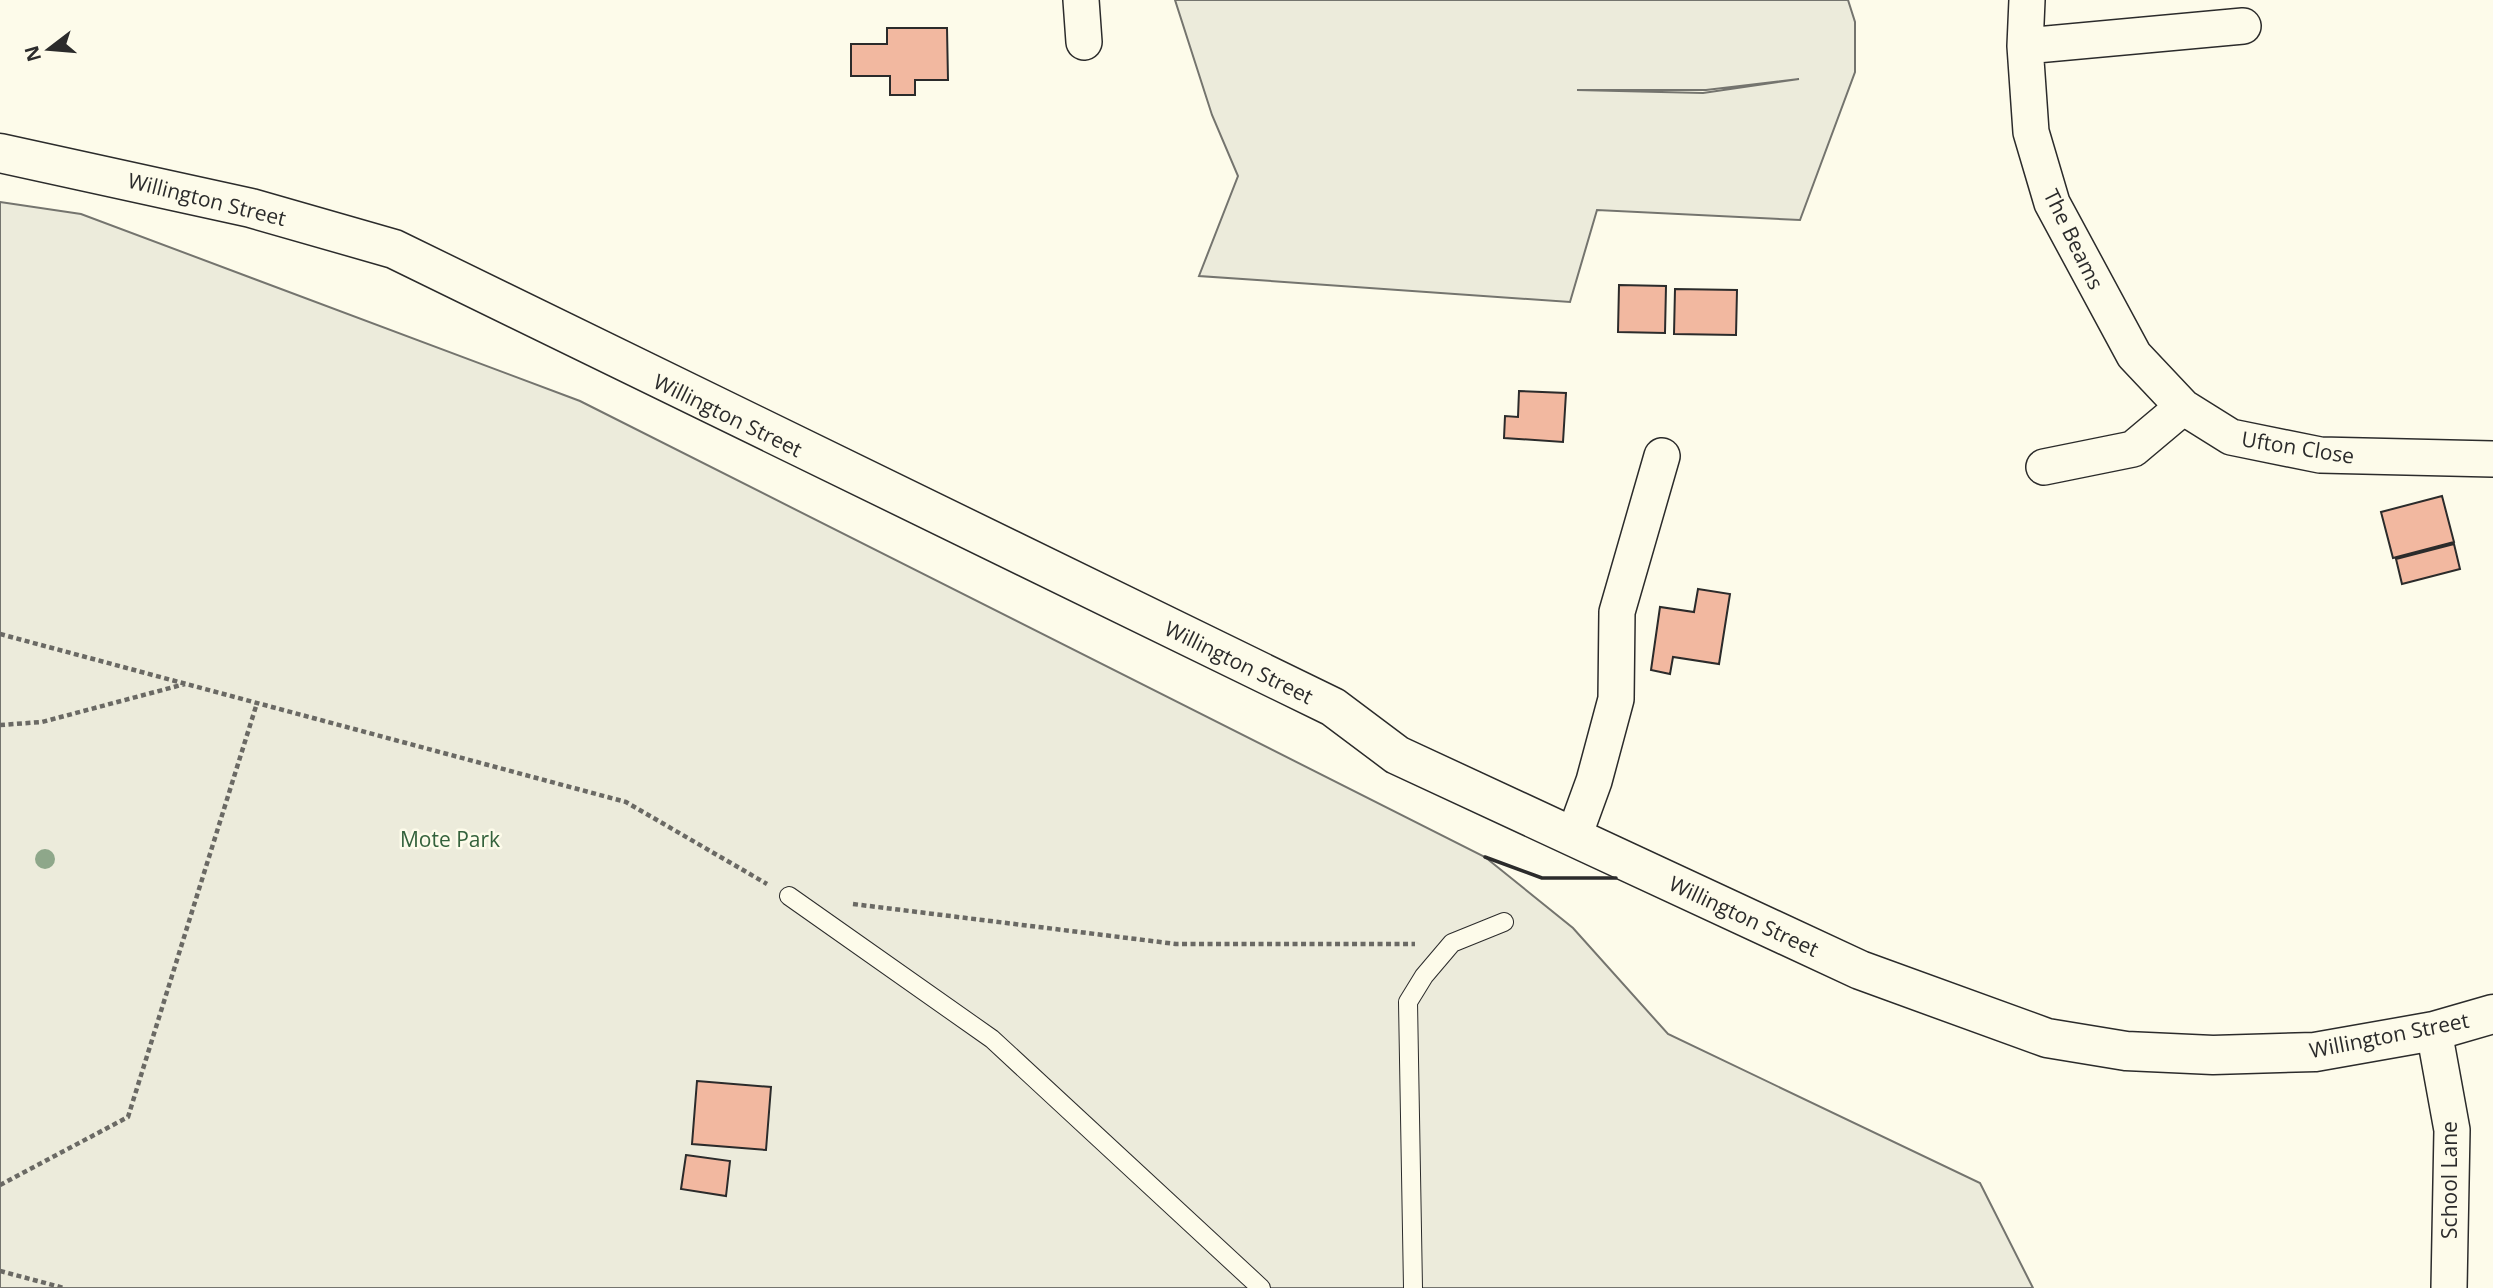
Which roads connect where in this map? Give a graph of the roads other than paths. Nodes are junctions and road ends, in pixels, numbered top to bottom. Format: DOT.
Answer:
graph roads {
  1 [pos="1081,0"];
  2 [pos="2027,0"];
  3 [pos="2243,26"];
  4 [pos="1084,42"];
  5 [pos="2025,47"];
  6 [pos="0,153"];
  7 [pos="2183,407"];
  8 [pos="1662,456"];
  9 [pos="2493,459"];
  10 [pos="2044,467"];
  11 [pos="1574,836"];
  12 [pos="789,896"];
  13 [pos="1504,922"];
  14 [pos="2493,1014"];
  15 [pos="2434,1031"];
  16 [pos="1261,1288"];
  17 [pos="1413,1288"];
  18 [pos="2449,1288"];
  1 -- 4 [label="street"];
  2 -- 5 [label="street, The Beams"];
  3 -- 5 [label="street"];
  5 -- 7 [label="street, The Beams"];
  6 -- 11 [label="street, Willington Street"];
  7 -- 9 [label="street, Ufton Close"];
  7 -- 10 [label="street"];
  8 -- 11 [label="street"];
  11 -- 15 [label="street, Willington Street"];
  12 -- 16 [label="lane"];
  13 -- 17 [label="lane"];
  14 -- 15 [label="street, Willington Street"];
  15 -- 18 [label="street, School Lane"];
}
